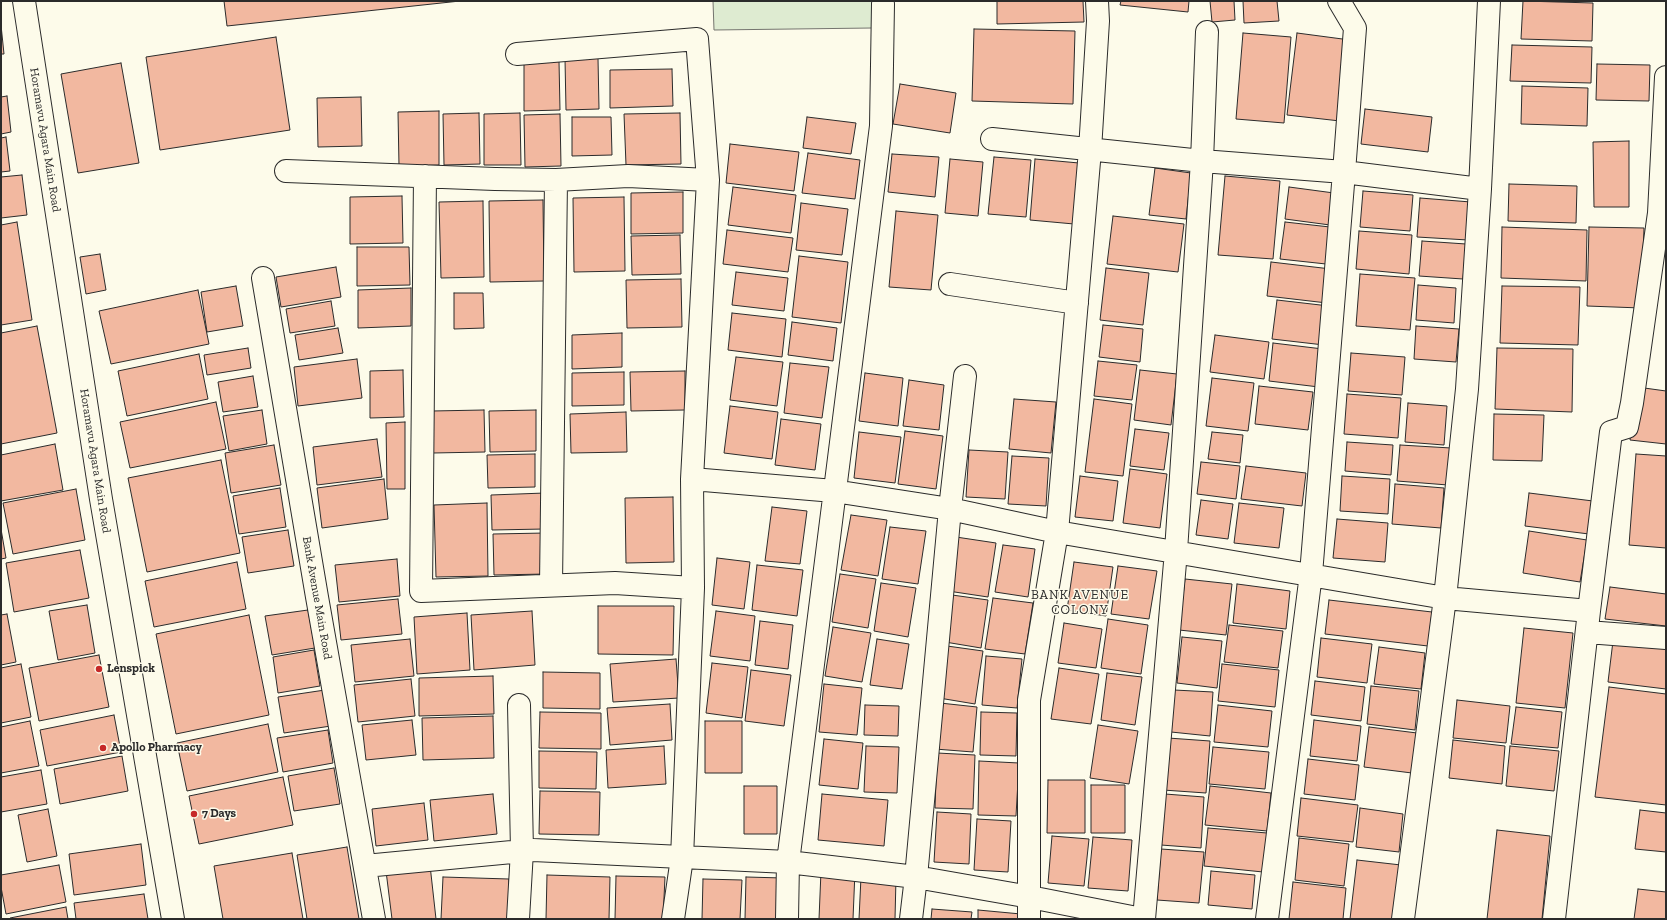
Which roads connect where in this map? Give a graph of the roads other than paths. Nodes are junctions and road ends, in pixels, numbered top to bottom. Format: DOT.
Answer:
graph roads {
  1 [pos="24,1"];
  2 [pos="1097,1"];
  3 [pos="1339,1"];
  4 [pos="1489,1"];
  5 [pos="883,4"];
  6 [pos="1207,32"];
  7 [pos="517,54"];
  8 [pos="1666,77"];
  9 [pos="992,139"];
  10 [pos="1090,150"];
  11 [pos="1202,161"];
  12 [pos="286,171"];
  13 [pos="1344,172"];
  14 [pos="424,176"];
  15 [pos="556,180"];
  16 [pos="708,180"];
  17 [pos="1480,189"];
  18 [pos="1663,213"];
  19 [pos="263,278"];
  20 [pos="950,284"];
  21 [pos="1077,303"];
  22 [pos="965,376"];
  23 [pos="692,479"];
  24 [pos="834,491"];
  25 [pos="950,509"];
  26 [pos="1057,532"];
  27 [pos="1176,551"];
  28 [pos="1311,574"];
  29 [pos="551,585"];
  30 [pos="693,588"];
  31 [pos="1445,598"];
  32 [pos="1588,622"];
  33 [pos="1666,638"];
  34 [pos="519,705"];
  35 [pos="522,851"];
  36 [pos="682,858"];
  37 [pos="788,862"];
  38 [pos="365,866"];
  39 [pos="916,877"];
  40 [pos="1030,897"];
  41 [pos="173,919"];
  42 [pos="374,919"];
  43 [pos="518,919"];
  44 [pos="673,919"];
  45 [pos="787,919"];
  46 [pos="910,919"];
  47 [pos="1029,919"];
  48 [pos="1143,919"];
  49 [pos="1267,919"];
  50 [pos="1404,919"];
  51 [pos="1554,919"];
  1 -- 41 [label="street, Horamavu Agara Main Road"];
  2 -- 10 [label="street"];
  3 -- 13 [label="street"];
  4 -- 17 [label="street"];
  5 -- 24 [label="street"];
  6 -- 11 [label="street"];
  7 -- 16 [label="street"];
  8 -- 18 [label="street"];
  9 -- 10 [label="street"];
  10 -- 11 [label="street"];
  10 -- 21 [label="street"];
  11 -- 13 [label="street"];
  11 -- 27 [label="street"];
  12 -- 14 [label="street"];
  13 -- 17 [label="street"];
  13 -- 28 [label="street"];
  14 -- 15 [label="street"];
  14 -- 29 [label="street"];
  15 -- 16 [label="street"];
  15 -- 29 [label="street"];
  16 -- 23 [label="street"];
  17 -- 31 [label="street"];
  18 -- 32 [label="street"];
  19 -- 38 [label="street, Bank Avenue Main Road"];
  20 -- 21 [label="street"];
  21 -- 26 [label="street"];
  22 -- 25 [label="street"];
  23 -- 24 [label="street"];
  23 -- 30 [label="street"];
  24 -- 25 [label="street"];
  24 -- 37 [label="street"];
  25 -- 26 [label="street"];
  25 -- 39 [label="street"];
  26 -- 27 [label="street"];
  26 -- 40 [label="street"];
  27 -- 28 [label="street"];
  27 -- 48 [label="street"];
  28 -- 31 [label="street"];
  28 -- 49 [label="street"];
  29 -- 30 [label="street"];
  30 -- 36 [label="street"];
  31 -- 32 [label="street"];
  31 -- 50 [label="street"];
  32 -- 33 [label="street"];
  32 -- 51 [label="street"];
  34 -- 35 [label="street"];
  35 -- 36 [label="street"];
  35 -- 38 [label="street"];
  35 -- 43 [label="street"];
  36 -- 37 [label="street"];
  36 -- 44 [label="street"];
  37 -- 39 [label="street"];
  37 -- 45 [label="street"];
  38 -- 42 [label="street, Bank Avenue Main Road"];
  39 -- 40 [label="street"];
  39 -- 46 [label="street"];
  40 -- 47 [label="street"];
  40 -- 48 [label="street"];
}
